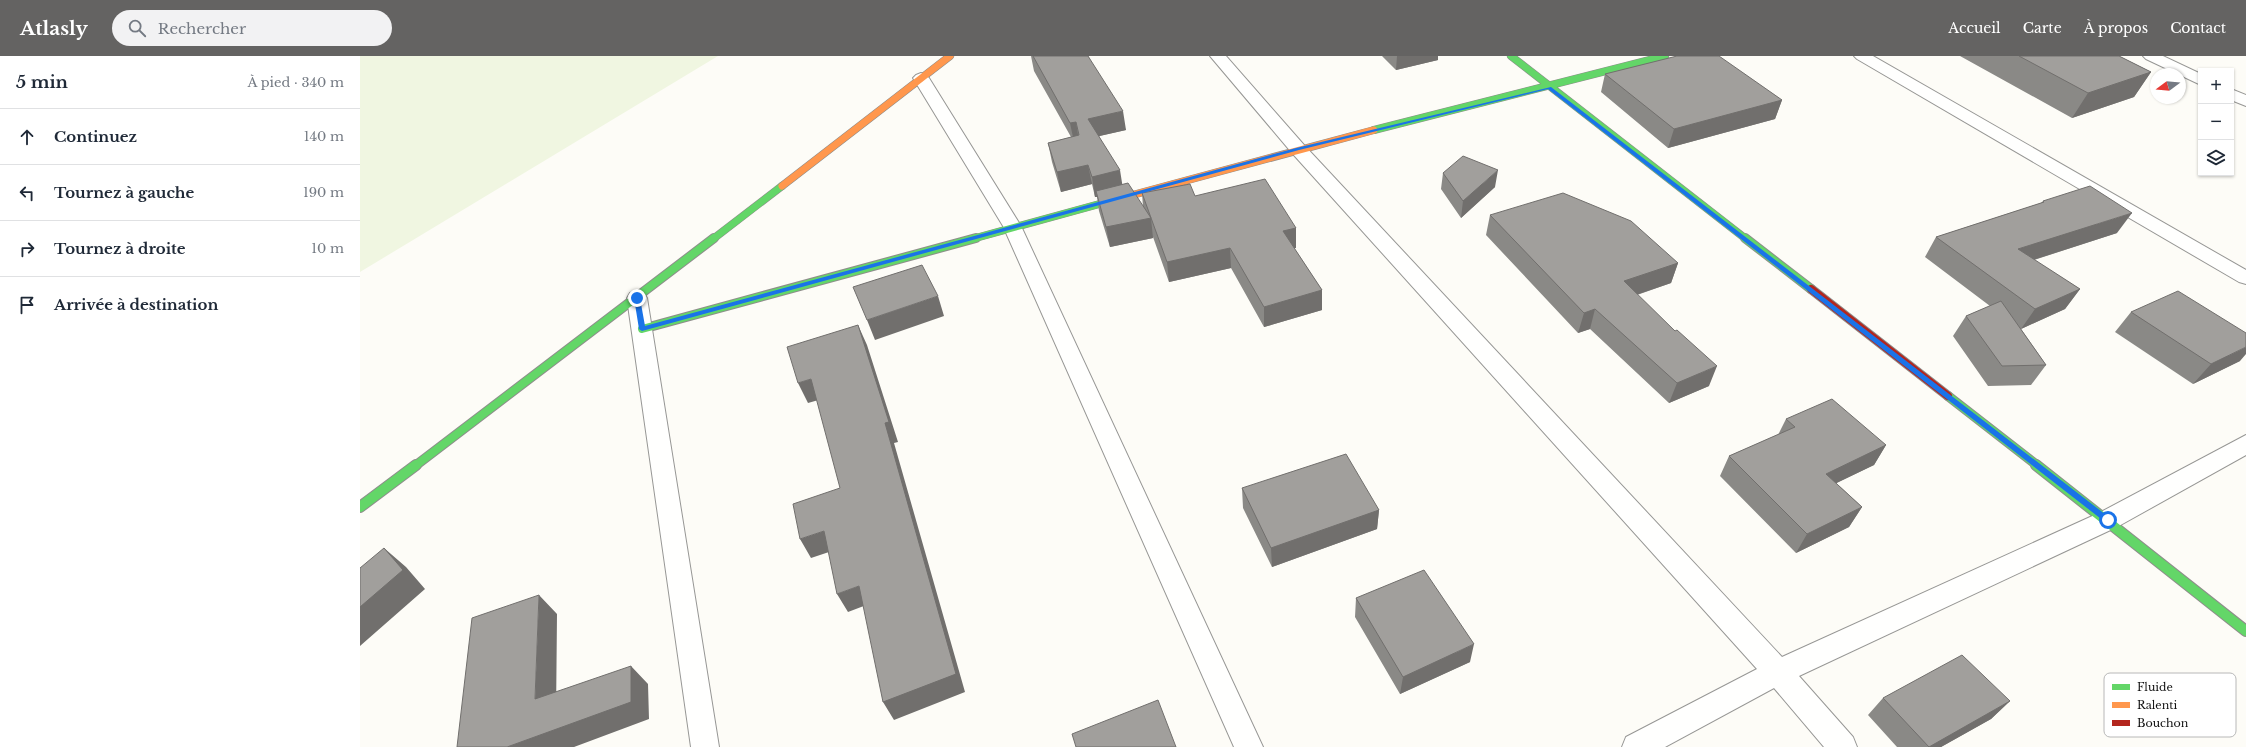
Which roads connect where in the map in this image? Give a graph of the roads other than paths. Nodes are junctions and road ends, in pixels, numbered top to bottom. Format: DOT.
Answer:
graph roads {
  1 [pos="950,56"];
  2 [pos="1218,56"];
  3 [pos="1511,56"];
  4 [pos="1666,56"];
  5 [pos="1862,56"];
  6 [pos="2151,56"];
  7 [pos="921,78"];
  8 [pos="2198,79"];
  9 [pos="1549,88"];
  10 [pos="2234,95"];
  11 [pos="2246,101"];
  12 [pos="1298,149"];
  13 [pos="1012,226"];
  14 [pos="2246,278"];
  15 [pos="637,298"];
  16 [pos="642,329"];
  17 [pos="2246,444"];
  18 [pos="360,507"];
  19 [pos="2108,520"];
  20 [pos="2246,631"];
  21 [pos="1778,672"];
  22 [pos="705,747"];
  23 [pos="1249,747"];
  24 [pos="1636,747"];
  25 [pos="1843,747"];
  1 -- 7 [label="street"];
  2 -- 12 [label="street"];
  3 -- 9 [label="street"];
  4 -- 9 [label="street"];
  5 -- 14 [label="street"];
  6 -- 8 [label="street"];
  7 -- 13 [label="street"];
  7 -- 15 [label="street"];
  9 -- 12 [label="street"];
  9 -- 19 [label="street"];
  10 -- 11 [label="street"];
  12 -- 13 [label="street"];
  12 -- 21 [label="street"];
  13 -- 16 [label="street"];
  13 -- 23 [label="street"];
  15 -- 16 [label="street"];
  15 -- 18 [label="street"];
  16 -- 22 [label="street"];
  17 -- 19 [label="street"];
  19 -- 20 [label="street"];
  19 -- 21 [label="street"];
  21 -- 24 [label="street"];
  21 -- 25 [label="street"];
}
